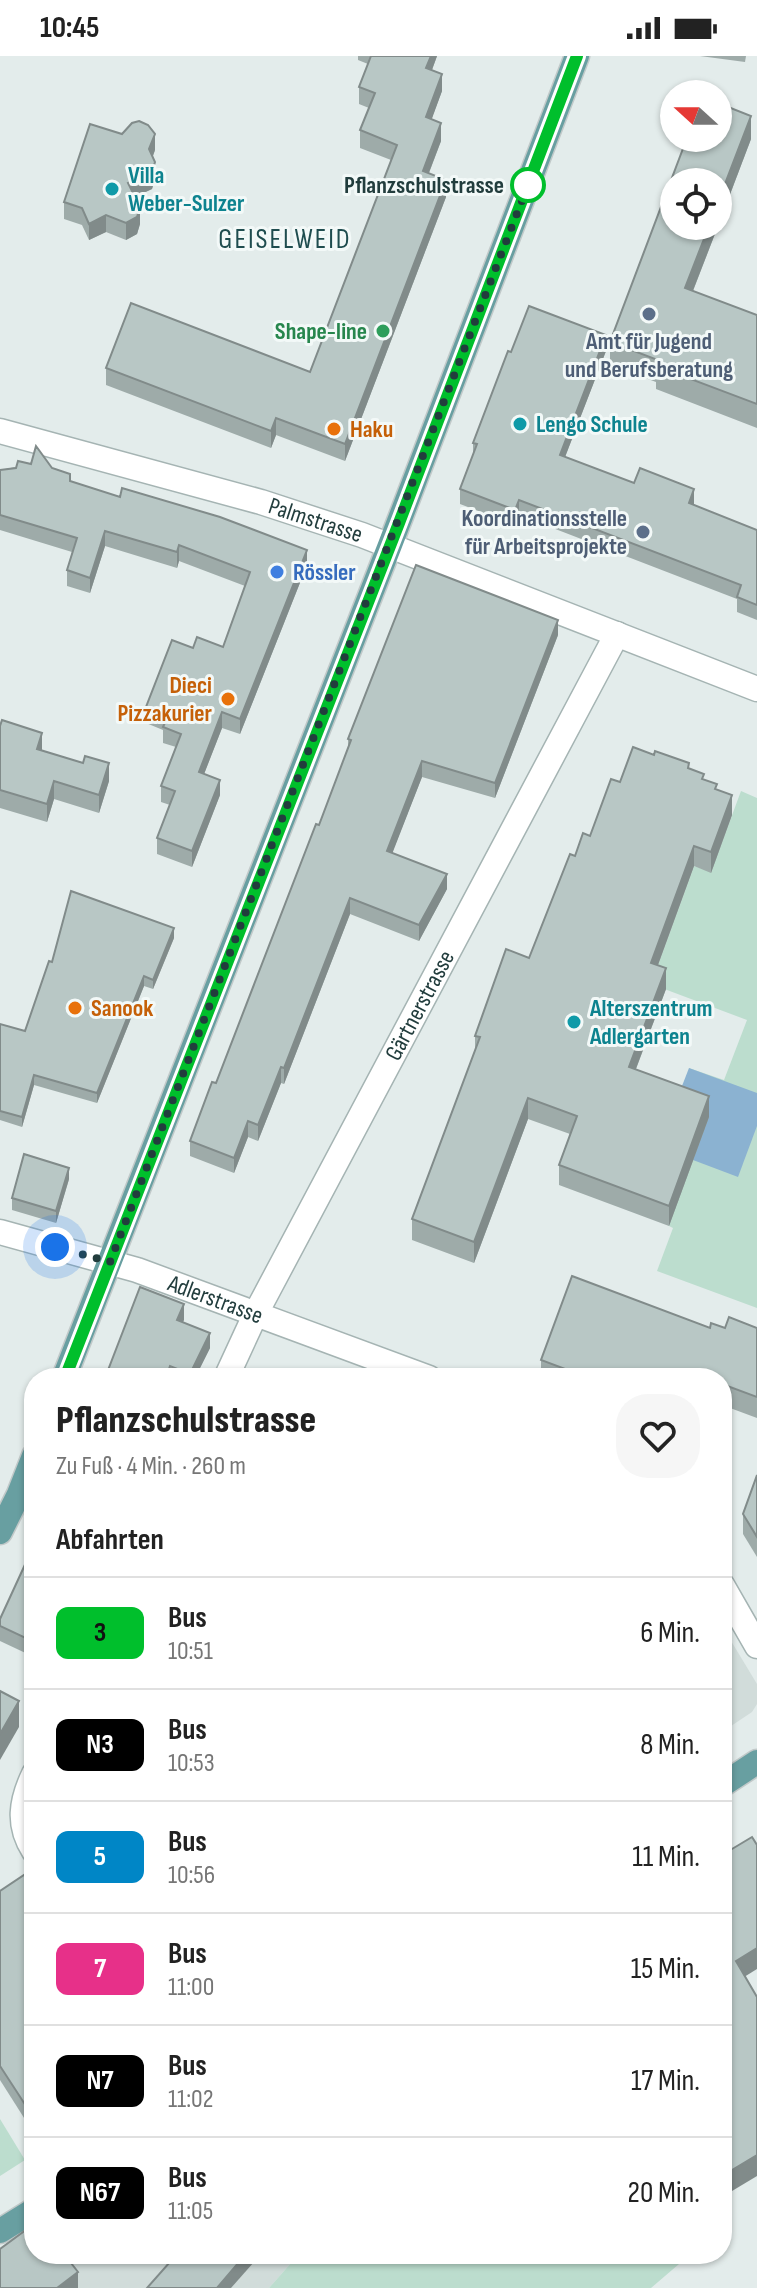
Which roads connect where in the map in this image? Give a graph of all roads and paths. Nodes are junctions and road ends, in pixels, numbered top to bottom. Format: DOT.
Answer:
graph roads {
  1 [pos="577,56"];
  2 [pos="0,431"];
  3 [pos="390,545"];
  4 [pos="617,634"];
  5 [pos="757,689"];
  6 [pos="0,1232"];
  7 [pos="110,1262"];
  8 [pos="256,1313"];
  9 [pos="68,1368"];
  10 [pos="231,1368"];
  11 [pos="402,1368"];
  12 [pos="24,1481"];
  13 [pos="0,1532"];
  14 [pos="732,1602"];
  15 [pos="757,1646"];
  16 [pos="757,1762"];
  17 [pos="732,1778"];
  18 [pos="24,1804"];
  19 [pos="24,1834"];
  20 [pos="24,2216"];
  21 [pos="0,2231"];
  1 -- 3 [label="main road"];
  2 -- 3 [label="street, Palmstrasse"];
  3 -- 4 [label="street, Palmstrasse"];
  3 -- 7 [label="main road"];
  4 -- 5 [label="street, Palmstrasse"];
  4 -- 8 [label="street, Gärtnerstrasse"];
  6 -- 7 [label="street, Adlerstrasse"];
  7 -- 8 [label="street, Adlerstrasse"];
  7 -- 9 [label="main road"];
  8 -- 10 [label="street, Gärtnerstrasse"];
  8 -- 11 [label="street, Adlerstrasse"];
  12 -- 13 [label="main road"];
  14 -- 15 [label="street"];
  16 -- 17 [label="main road"];
  18 -- 19 [label="street"];
  20 -- 21 [label="main road"];
}
